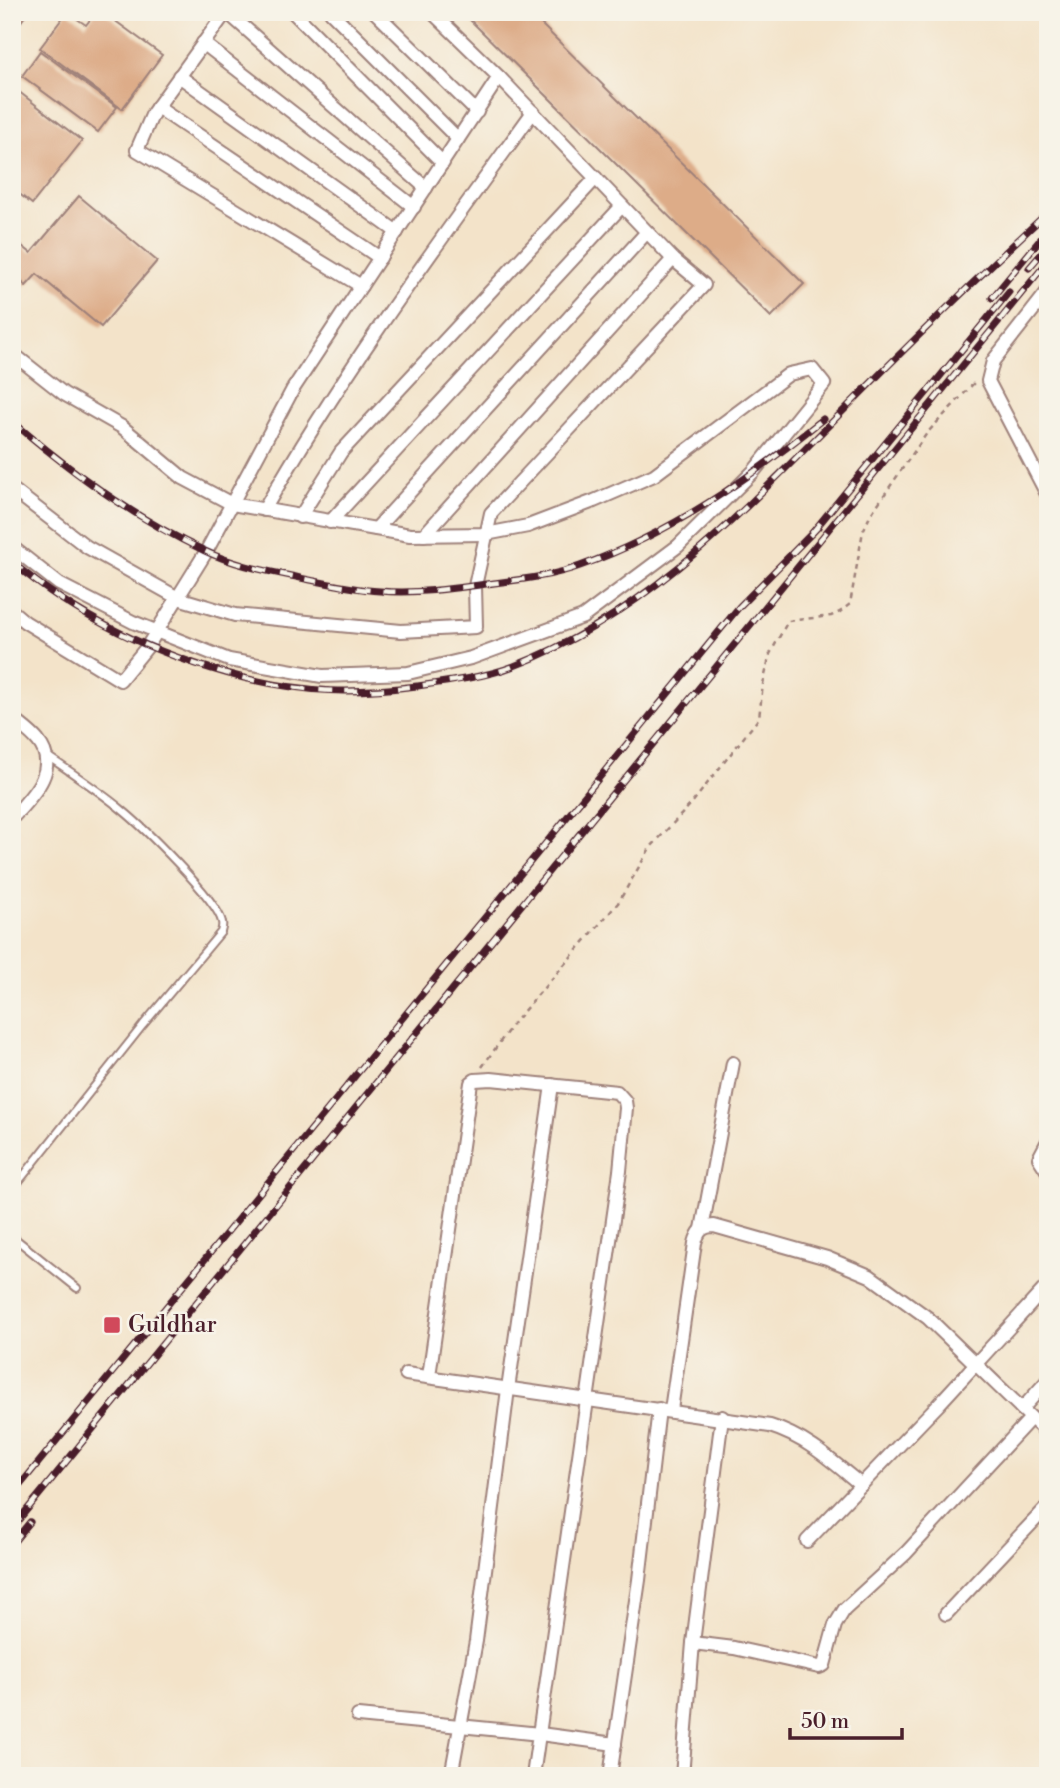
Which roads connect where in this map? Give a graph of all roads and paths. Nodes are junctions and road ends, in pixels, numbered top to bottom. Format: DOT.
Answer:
graph roads {
  1 [pos="226,12"];
  2 [pos="293,12"];
  3 [pos="331,12"];
  4 [pos="375,12"];
  5 [pos="432,12"];
  6 [pos="203,43"];
  7 [pos="179,76"];
  8 [pos="499,77"];
  9 [pos="157,107"];
  10 [pos="477,111"];
  11 [pos="533,112"];
  12 [pos="458,139"];
  13 [pos="443,163"];
  14 [pos="596,178"];
  15 [pos="426,188"];
  16 [pos="414,206"];
  17 [pos="622,206"];
  18 [pos="397,232"];
  19 [pos="647,232"];
  20 [pos="380,258"];
  21 [pos="673,259"];
  22 [pos="361,286"];
  23 [pos="1048,291"];
  24 [pos="12,353"];
  25 [pos="989,369"];
  26 [pos="12,489"];
  27 [pos="1048,496"];
  28 [pos="232,504"];
  29 [pos="264,510"];
  30 [pos="300,517"];
  31 [pos="330,522"];
  32 [pos="376,530"];
  33 [pos="486,534"];
  34 [pos="424,535"];
  35 [pos="12,547"];
  36 [pos="178,598"];
  37 [pos="12,611"];
  38 [pos="156,632"];
  39 [pos="12,718"];
  40 [pos="47,755"];
  41 [pos="12,818"];
  42 [pos="733,1063"];
  43 [pos="477,1080"];
  44 [pos="552,1085"];
  45 [pos="1048,1141"];
  46 [pos="1048,1172"];
  47 [pos="12,1190"];
  48 [pos="702,1229"];
  49 [pos="12,1236"];
  50 [pos="1048,1285"];
  51 [pos="77,1288"];
  52 [pos="974,1364"];
  53 [pos="406,1374"];
  54 [pos="429,1376"];
  55 [pos="1048,1380"];
  56 [pos="508,1389"];
  57 [pos="587,1401"];
  58 [pos="665,1410"];
  59 [pos="1026,1413"];
  60 [pos="722,1417"];
  61 [pos="1048,1434"];
  62 [pos="860,1485"];
  63 [pos="1048,1506"];
  64 [pos="807,1541"];
  65 [pos="946,1614"];
  66 [pos="693,1643"];
  67 [pos="359,1716"];
  68 [pos="460,1726"];
  69 [pos="540,1734"];
  70 [pos="615,1744"];
  71 [pos="451,1776"];
  72 [pos="533,1776"];
  73 [pos="610,1776"];
  74 [pos="682,1776"];
  1 -- 6 [label="street"];
  1 -- 15 [label="street"];
  2 -- 13 [label="street"];
  3 -- 12 [label="street"];
  4 -- 10 [label="street"];
  5 -- 8 [label="street"];
  6 -- 7 [label="street"];
  6 -- 16 [label="street"];
  7 -- 9 [label="street"];
  7 -- 18 [label="street"];
  8 -- 10 [label="street"];
  8 -- 11 [label="street"];
  9 -- 20 [label="street"];
  9 -- 22 [label="street"];
  10 -- 12 [label="street"];
  11 -- 14 [label="street"];
  11 -- 29 [label="street"];
  12 -- 13 [label="street"];
  13 -- 15 [label="street"];
  14 -- 17 [label="street"];
  14 -- 30 [label="street"];
  15 -- 16 [label="street"];
  16 -- 18 [label="street"];
  17 -- 19 [label="street"];
  17 -- 31 [label="street"];
  18 -- 20 [label="street"];
  19 -- 21 [label="street"];
  19 -- 32 [label="street"];
  20 -- 22 [label="street"];
  21 -- 33 [label="street"];
  21 -- 34 [label="street"];
  22 -- 28 [label="street"];
  23 -- 25 [label="street"];
  24 -- 28 [label="street"];
  25 -- 27 [label="street"];
  25 -- 43 [label="path"];
  26 -- 36 [label="street"];
  28 -- 29 [label="street"];
  28 -- 36 [label="street"];
  29 -- 30 [label="street"];
  30 -- 31 [label="street"];
  31 -- 32 [label="street"];
  32 -- 34 [label="street"];
  33 -- 34 [label="street"];
  33 -- 36 [label="street"];
  33 -- 38 [label="street"];
  35 -- 38 [label="street"];
  36 -- 38 [label="street"];
  37 -- 38 [label="street"];
  39 -- 40 [label="street"];
  40 -- 41 [label="street"];
  40 -- 47 [label="lane"];
  42 -- 48 [label="street"];
  43 -- 44 [label="street"];
  43 -- 54 [label="street"];
  44 -- 56 [label="street"];
  44 -- 57 [label="street"];
  45 -- 46 [label="street"];
  48 -- 52 [label="street"];
  48 -- 58 [label="street"];
  49 -- 51 [label="lane"];
  50 -- 52 [label="street"];
  52 -- 59 [label="street"];
  52 -- 62 [label="street"];
  53 -- 54 [label="street"];
  54 -- 56 [label="street"];
  55 -- 59 [label="street"];
  56 -- 57 [label="street"];
  56 -- 68 [label="street"];
  57 -- 58 [label="street"];
  57 -- 69 [label="street"];
  58 -- 60 [label="street"];
  58 -- 70 [label="street"];
  59 -- 61 [label="street"];
  59 -- 66 [label="street"];
  60 -- 62 [label="street"];
  60 -- 66 [label="street"];
  62 -- 64 [label="street"];
  63 -- 65 [label="street"];
  66 -- 74 [label="street"];
  67 -- 68 [label="street"];
  68 -- 69 [label="street"];
  68 -- 71 [label="street"];
  69 -- 70 [label="street"];
  69 -- 72 [label="street"];
  70 -- 73 [label="street"];
}
